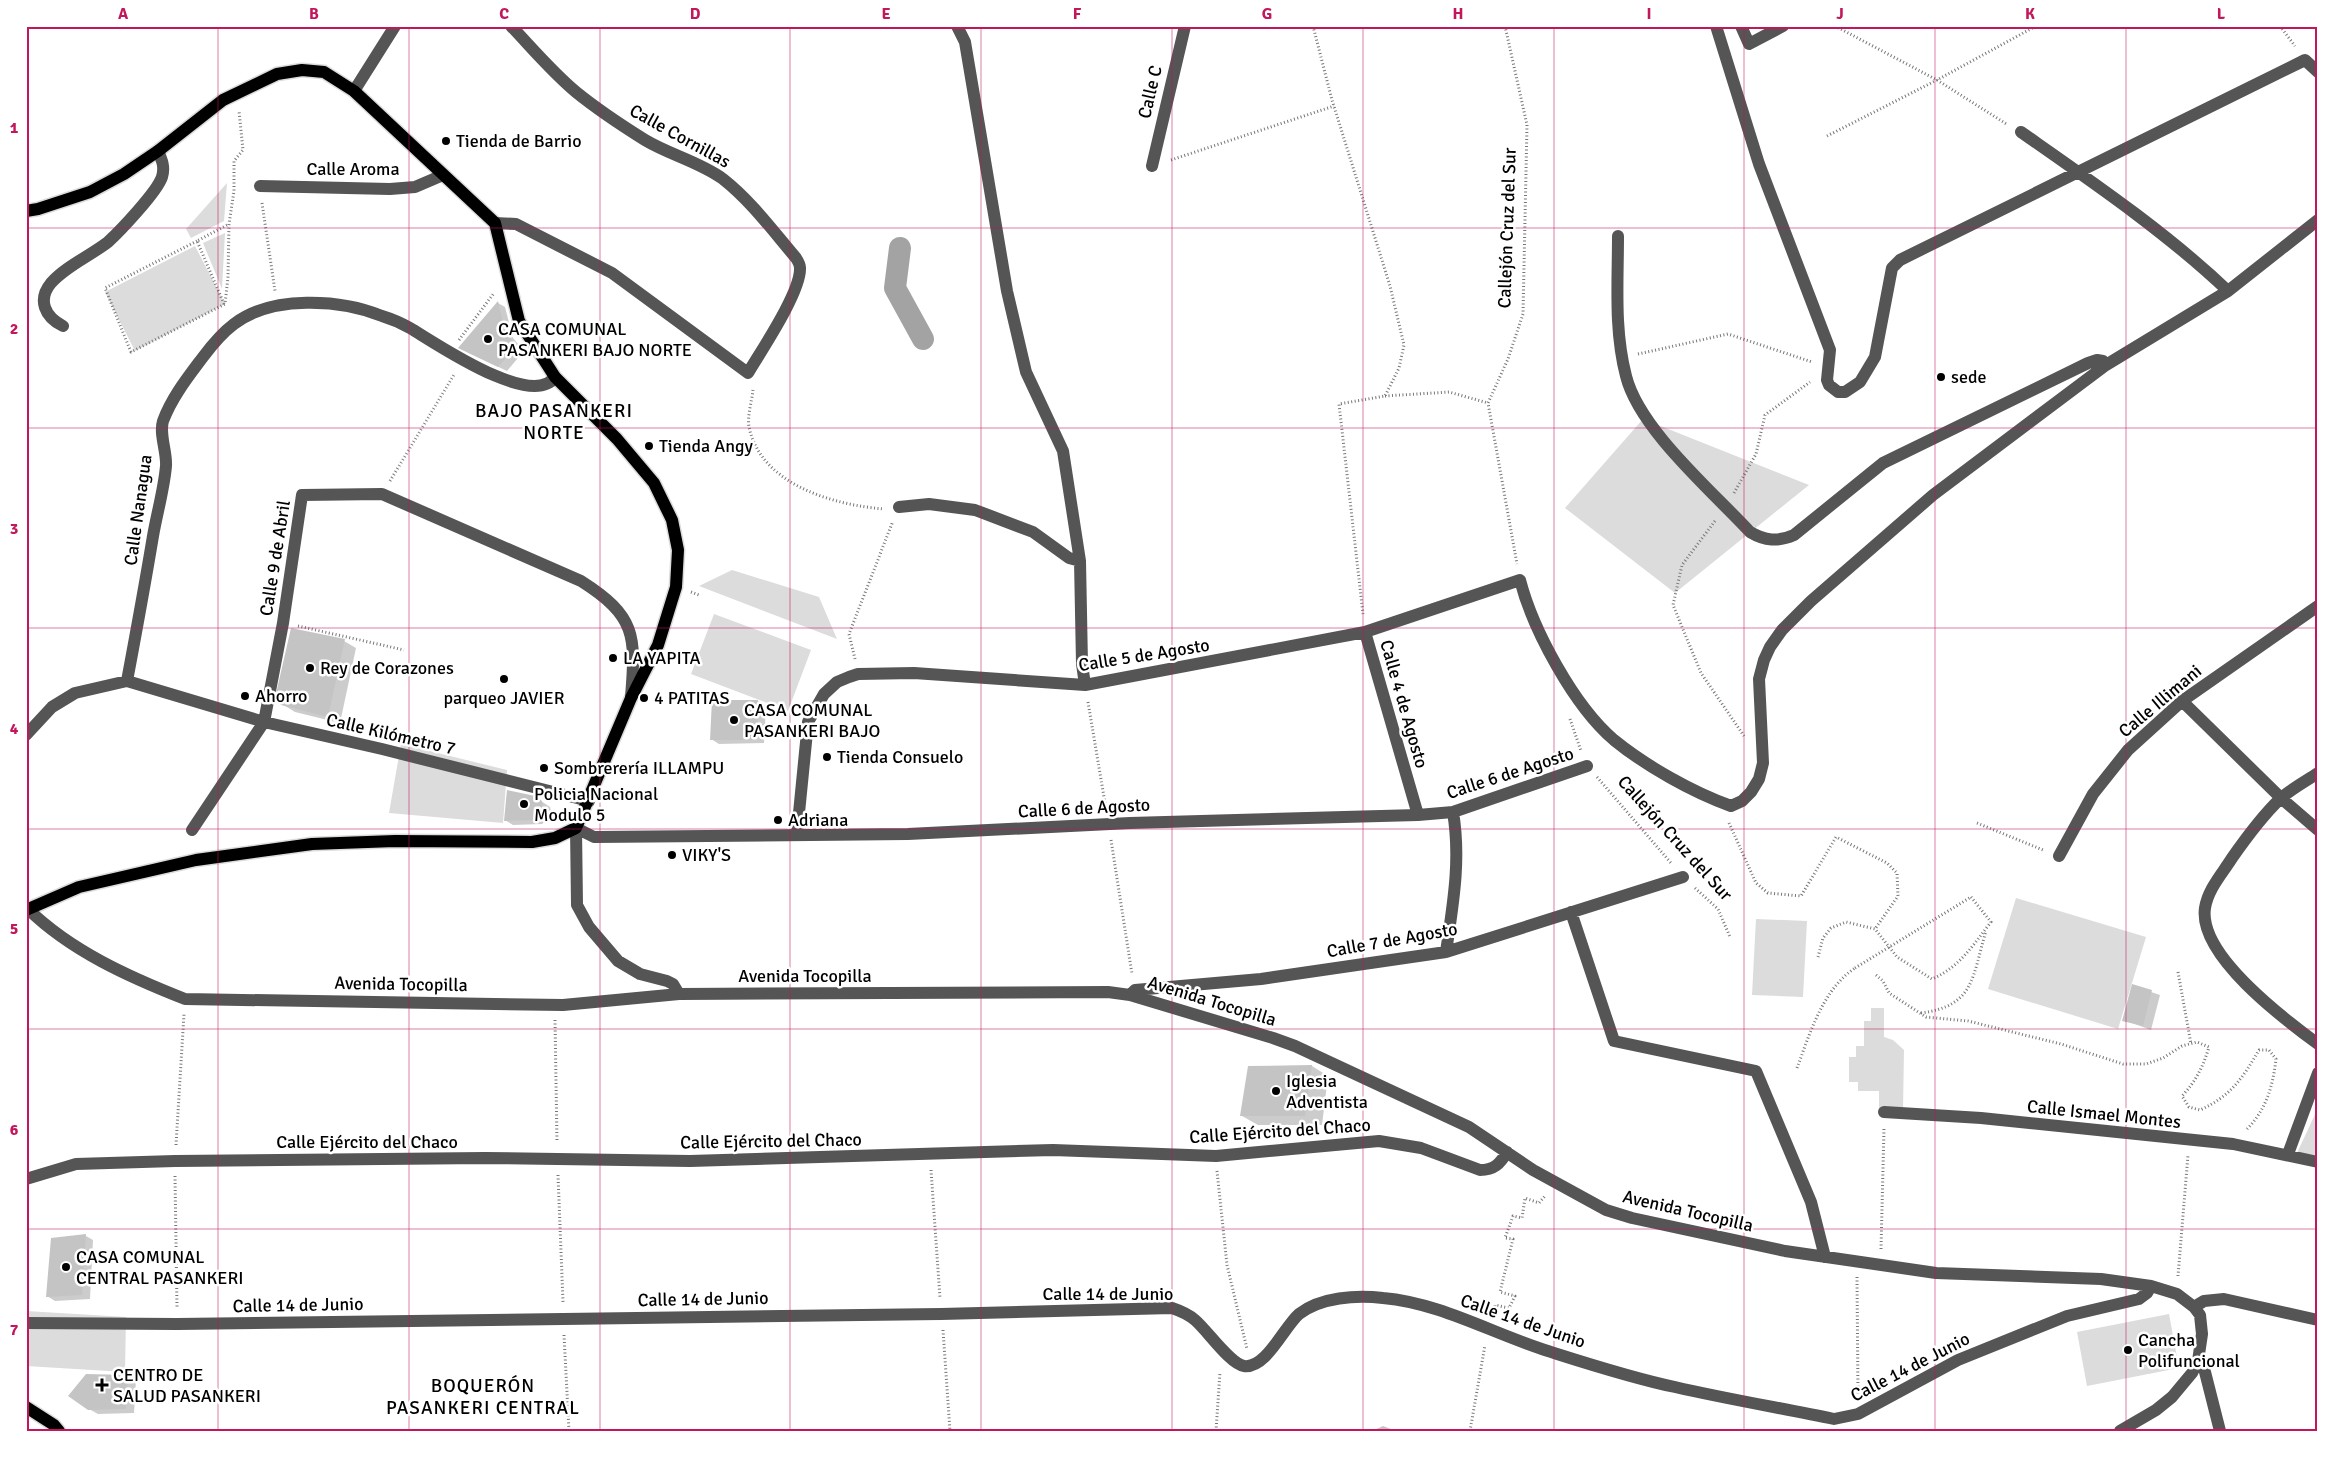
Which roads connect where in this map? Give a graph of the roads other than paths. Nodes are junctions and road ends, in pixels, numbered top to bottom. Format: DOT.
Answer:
graph roads {
  1 [pos="396,26"];
  2 [pos="511,26"];
  3 [pos="957,26"];
  4 [pos="1185,26"];
  5 [pos="1716,26"];
  6 [pos="1740,26"];
  7 [pos="1783,26"];
  8 [pos="2318,72"];
  9 [pos="354,91"];
  10 [pos="2021,132"];
  11 [pos="158,151"];
  12 [pos="1152,166"];
  13 [pos="2077,171"];
  14 [pos="443,175"];
  15 [pos="260,186"];
  16 [pos="26,211"];
  17 [pos="2318,220"];
  18 [pos="495,223"];
  19 [pos="1618,236"];
  20 [pos="2228,291"];
  21 [pos="63,326"];
  22 [pos="2106,365"];
  23 [pos="555,378"];
  24 [pos="899,507"];
  25 [pos="1080,561"];
  26 [pos="2318,606"];
  27 [pos="1366,632"];
  28 [pos="127,681"];
  29 [pos="1085,685"];
  30 [pos="631,698"];
  31 [pos="2182,701"];
  32 [pos="264,722"];
  33 [pos="26,735"];
  34 [pos="1587,766"];
  35 [pos="2318,773"];
  36 [pos="2280,798"];
  37 [pos="589,801"];
  38 [pos="1453,812"];
  39 [pos="1418,815"];
  40 [pos="576,828"];
  41 [pos="192,830"];
  42 [pos="2318,830"];
  43 [pos="797,834"];
  44 [pos="2059,856"];
  45 [pos="1683,877"];
  46 [pos="27,910"];
  47 [pos="1571,912"];
  48 [pos="1446,952"];
  49 [pos="678,994"];
  50 [pos="1130,995"];
  51 [pos="2318,1044"];
  52 [pos="2318,1073"];
  53 [pos="1884,1112"];
  54 [pos="1507,1152"];
  55 [pos="2288,1154"];
  56 [pos="2318,1162"];
  57 [pos="26,1179"];
  58 [pos="1825,1256"];
  59 [pos="2151,1286"];
  60 [pos="2194,1307"];
  61 [pos="2318,1320"];
  62 [pos="26,1323"];
  63 [pos="2198,1361"];
  64 [pos="26,1407"];
  65 [pos="59,1431"];
  66 [pos="2120,1431"];
  67 [pos="2220,1431"];
  1 -- 9 [label="street"];
  2 -- 18 [label="street, Calle Cornillas"];
  3 -- 25 [label="street"];
  4 -- 12 [label="street, Calle C"];
  5 -- 13 [label="street"];
  6 -- 7 [label="street"];
  8 -- 13 [label="street"];
  9 -- 11 [label="main road"];
  9 -- 14 [label="main road"];
  10 -- 13 [label="street"];
  11 -- 16 [label="main road"];
  11 -- 21 [label="street"];
  13 -- 20 [label="street"];
  14 -- 15 [label="street, Calle Aroma"];
  14 -- 18 [label="main road"];
  17 -- 20 [label="street"];
  18 -- 23 [label="main road"];
  19 -- 22 [label="street"];
  20 -- 22 [label="street"];
  22 -- 27 [label="street, Calle 5 de Agosto"];
  23 -- 28 [label="street, Calle Nanagua"];
  23 -- 30 [label="main road"];
  24 -- 25 [label="street"];
  25 -- 29 [label="street"];
  26 -- 31 [label="street, Calle Illimani"];
  27 -- 29 [label="street, Calle 5 de Agosto"];
  27 -- 39 [label="street, Calle 4 de Agosto"];
  28 -- 32 [label="street, Calle Kilómetro 7"];
  28 -- 33 [label="street, Calle Kilómetro 7"];
  29 -- 43 [label="street, Calle 5 de Agosto"];
  30 -- 32 [label="street, Calle 9 de Abril"];
  30 -- 37 [label="main road"];
  31 -- 36 [label="street"];
  31 -- 44 [label="street, Calle Illimani"];
  32 -- 37 [label="street, Calle Kilómetro 7"];
  32 -- 41 [label="street, Calle 9 de Abril"];
  34 -- 38 [label="street, Calle 6 de Agosto"];
  35 -- 36 [label="street"];
  36 -- 42 [label="street"];
  36 -- 51 [label="street"];
  37 -- 40 [label="main road"];
  38 -- 39 [label="street, Calle 6 de Agosto"];
  38 -- 48 [label="street"];
  39 -- 43 [label="street, Calle 6 de Agosto"];
  40 -- 43 [label="street, Calle 6 de Agosto"];
  40 -- 46 [label="main road"];
  40 -- 49 [label="street"];
  45 -- 47 [label="street, Calle 7 de Agosto"];
  46 -- 49 [label="street, Avenida Tocopilla"];
  47 -- 48 [label="street, Calle 7 de Agosto"];
  47 -- 58 [label="street"];
  48 -- 50 [label="street, Calle 7 de Agosto"];
  49 -- 50 [label="street, Avenida Tocopilla"];
  50 -- 54 [label="street, Avenida Tocopilla"];
  52 -- 55 [label="street"];
  53 -- 55 [label="street, Calle Ismael Montes"];
  54 -- 57 [label="street, Calle Ejército del Chaco"];
  54 -- 58 [label="street, Avenida Tocopilla"];
  55 -- 56 [label="street, Calle Ismael Montes"];
  58 -- 59 [label="street, Avenida Tocopilla"];
  59 -- 60 [label="street, Avenida Tocopilla"];
  59 -- 62 [label="street, Calle 14 de Junio"];
  60 -- 61 [label="street"];
  60 -- 63 [label="street"];
  63 -- 66 [label="street"];
  63 -- 67 [label="street"];
  64 -- 65 [label="main road"];
}
